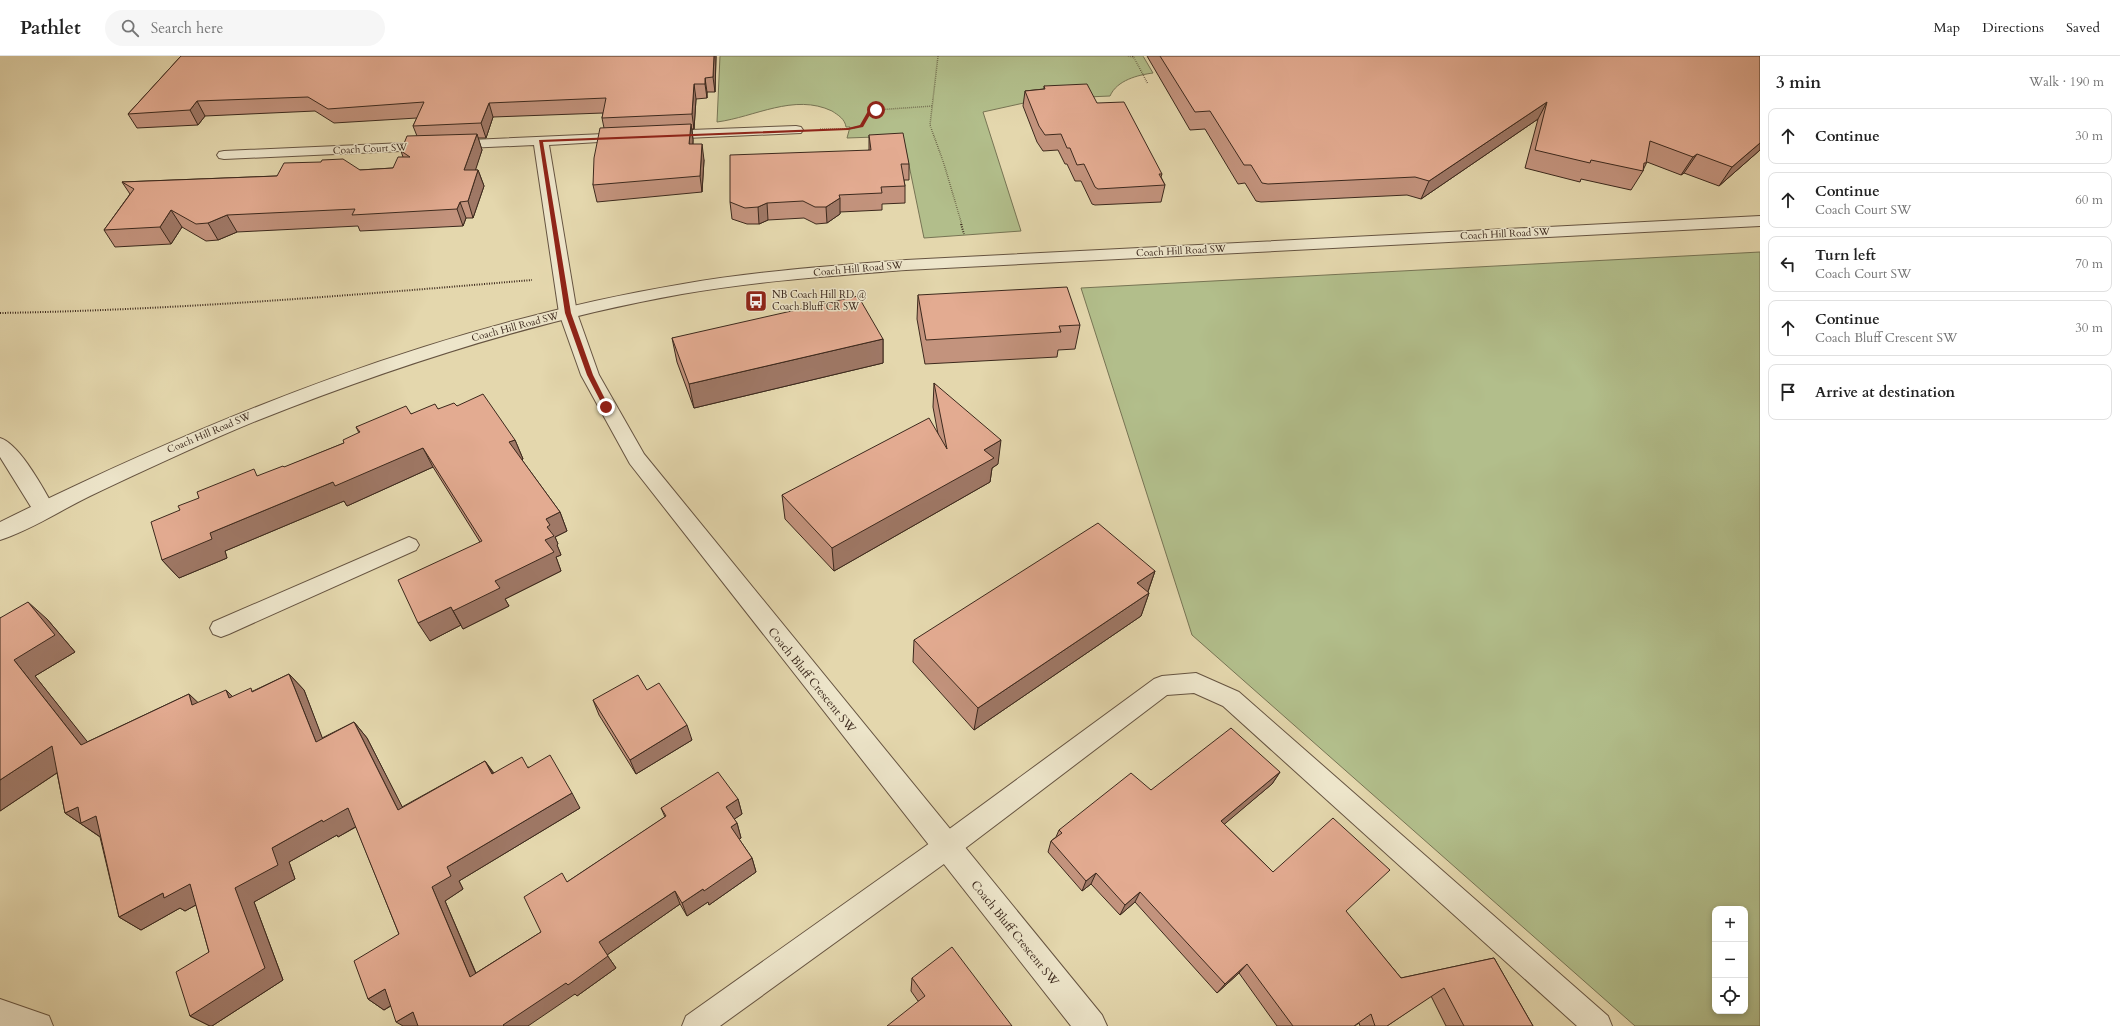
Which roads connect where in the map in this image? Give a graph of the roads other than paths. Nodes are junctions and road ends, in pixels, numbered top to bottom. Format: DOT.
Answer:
graph roads {
  1 [pos="796,130"];
  2 [pos="541,141"];
  3 [pos="224,155"];
  4 [pos="1760,221"];
  5 [pos="568,313"];
  6 [pos="0,445"];
  7 [pos="44,509"];
  8 [pos="0,532"];
  9 [pos="409,545"];
  10 [pos="221,628"];
  11 [pos="946,847"];
  12 [pos="0,1013"];
  13 [pos="39,1026"];
  14 [pos="696,1026"];
  15 [pos="1091,1026"];
  16 [pos="1598,1026"];
  1 -- 2 [label="street, Coach Court SW"];
  2 -- 3 [label="street, Coach Court SW"];
  2 -- 5 [label="street"];
  4 -- 5 [label="street, Coach Hill Road SW"];
  5 -- 7 [label="street, Coach Hill Road SW"];
  5 -- 11 [label="street, Coach Bluff Crescent SW"];
  6 -- 7 [label="street"];
  7 -- 8 [label="street, Coach Hill Road SW"];
  9 -- 10 [label="lane"];
  11 -- 14 [label="lane"];
  11 -- 15 [label="street, Coach Bluff Crescent SW"];
  11 -- 16 [label="lane"];
  12 -- 13 [label="lane"];
}
